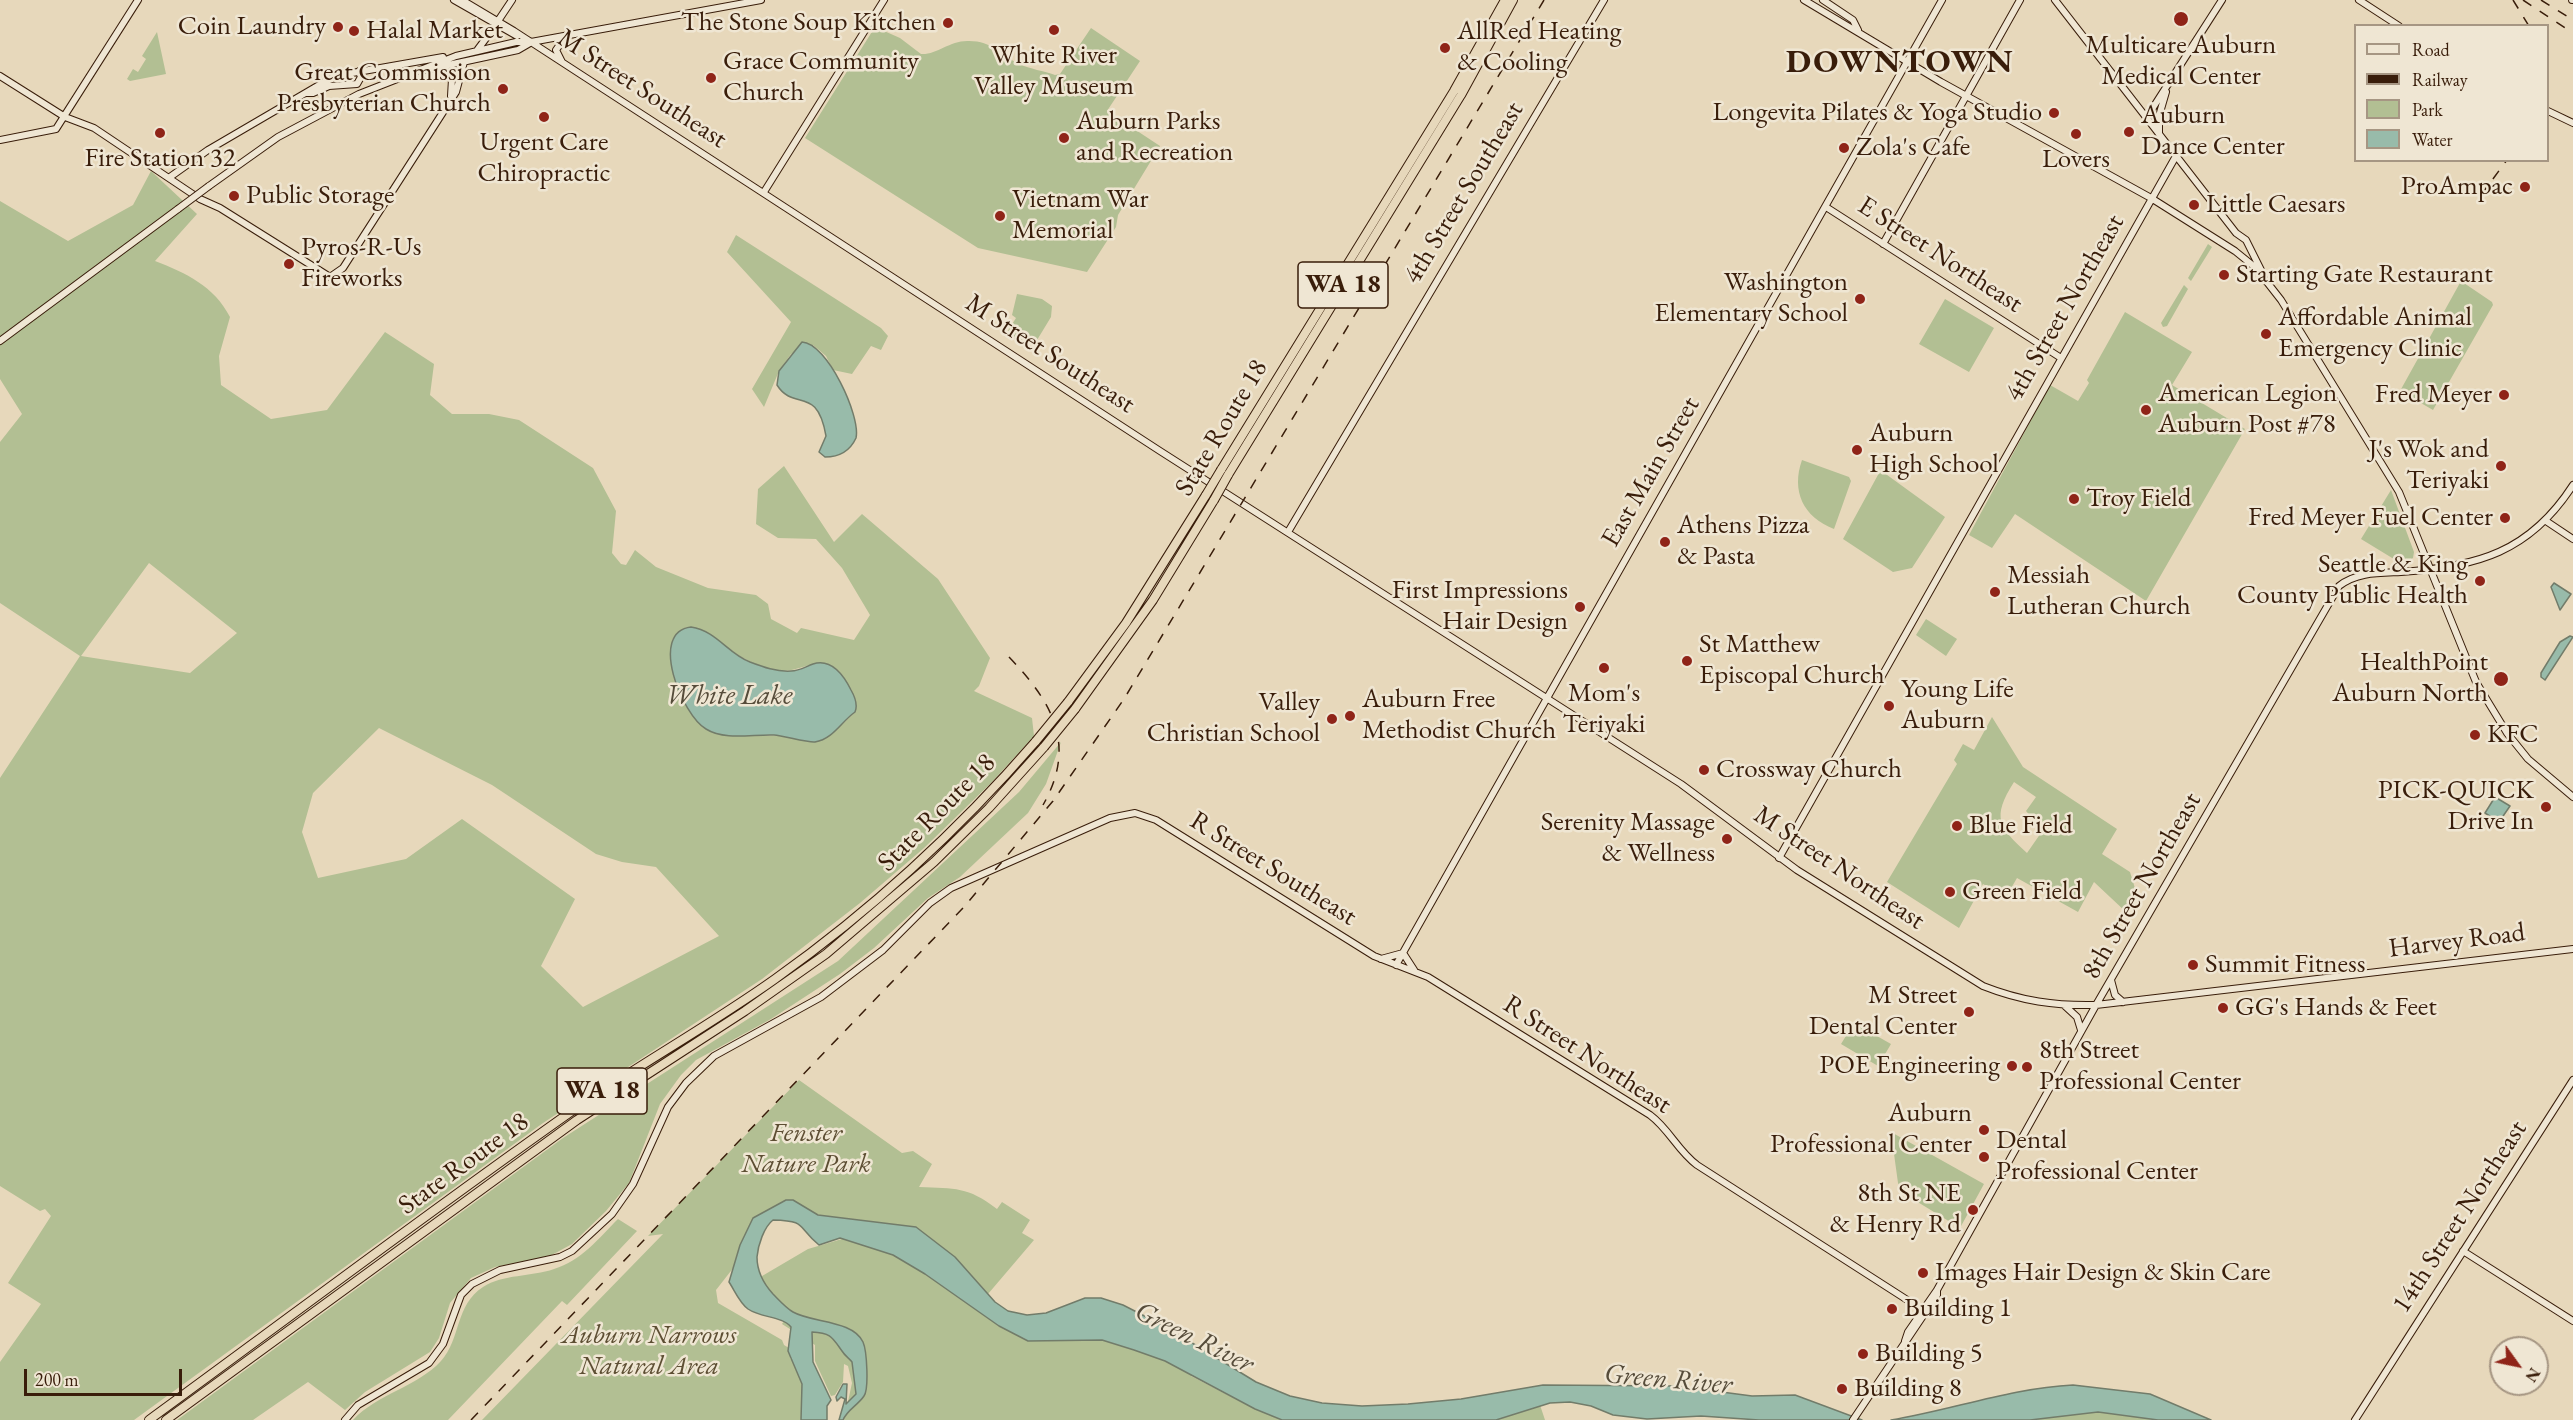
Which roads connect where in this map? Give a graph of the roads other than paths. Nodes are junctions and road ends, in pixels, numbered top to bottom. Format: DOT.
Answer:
graph roads {
  1 [pos="138,0"];
  2 [pos="454,0"];
  3 [pos="462,0"];
  4 [pos="512,0"];
  5 [pos="761,0"];
  6 [pos="884,0"];
  7 [pos="1499,0"];
  8 [pos="1505,0"];
  9 [pos="1513,0"];
  10 [pos="1519,0"];
  11 [pos="1604,0"];
  12 [pos="1804,0"];
  13 [pos="1822,0"];
  14 [pos="1942,0"];
  15 [pos="2020,0"];
  16 [pos="2055,0"];
  17 [pos="2222,0"];
  18 [pos="2359,0"];
  19 [pos="497,23"];
  20 [pos="2396,24"];
  21 [pos="1858,30"];
  22 [pos="1495,35"];
  23 [pos="566,36"];
  24 [pos="531,42"];
  25 [pos="477,50"];
  26 [pos="1477,53"];
  27 [pos="456,56"];
  28 [pos="1907,61"];
  29 [pos="464,62"];
  30 [pos="562,63"];
  31 [pos="1474,65"];
  32 [pos="438,69"];
  33 [pos="423,70"];
  34 [pos="359,71"];
  35 [pos="0,76"];
  36 [pos="2169,83"];
  37 [pos="305,93"];
  38 [pos="1968,96"];
  39 [pos="451,97"];
  40 [pos="2549,112"];
  41 [pos="65,117"];
  42 [pos="2147,117"];
  43 [pos="2573,123"];
  44 [pos="2160,134"];
  45 [pos="0,140"];
  46 [pos="2176,156"];
  47 [pos="171,177"];
  48 [pos="764,192"];
  49 [pos="2151,198"];
  50 [pos="1826,207"];
  51 [pos="1883,244"];
  52 [pos="2265,278"];
  53 [pos="0,341"];
  54 [pos="2061,358"];
  55 [pos="2573,485"];
  56 [pos="1210,497"];
  57 [pos="2546,521"];
  58 [pos="1288,532"];
  59 [pos="2573,539"];
  60 [pos="2430,570"];
  61 [pos="1546,699"];
  62 [pos="2573,797"];
  63 [pos="1779,858"];
  64 [pos="2573,949"];
  65 [pos="1403,953"];
  66 [pos="1380,959"];
  67 [pos="1396,965"];
  68 [pos="1414,970"];
  69 [pos="2111,981"];
  70 [pos="2124,1002"];
  71 [pos="2064,1005"];
  72 [pos="2096,1005"];
  73 [pos="2081,1031"];
  74 [pos="2573,1080"];
  75 [pos="2463,1251"];
  76 [pos="1924,1311"];
  77 [pos="2573,1322"];
  78 [pos="149,1420"];
  79 [pos="166,1420"];
  80 [pos="345,1420"];
  81 [pos="1853,1420"];
  82 [pos="2355,1420"];
  1 -- 41 [label="main road"];
  2 -- 19 [label="main road, M Street Southeast"];
  3 -- 19 [label="main road, M Street Southeast"];
  4 -- 19 [label="main road"];
  5 -- 23 [label="main road"];
  6 -- 48 [label="main road"];
  7 -- 26 [label="highway"];
  8 -- 26 [label="highway, State Route 18 / WA 18"];
  9 -- 22 [label="highway, State Route 18 / WA 18"];
  10 -- 22 [label="highway"];
  11 -- 58 [label="main road, 4th Street Southeast"];
  12 -- 21 [label="main road"];
  13 -- 21 [label="main road"];
  14 -- 28 [label="main road, East Main Street"];
  15 -- 38 [label="main road"];
  16 -- 42 [label="main road"];
  17 -- 36 [label="main road"];
  18 -- 20 [label="main road"];
  19 -- 24 [label="main road, M Street Southeast"];
  19 -- 25 [label="main road"];
  21 -- 28 [label="main road"];
  22 -- 31 [label="highway, State Route 18 / WA 18"];
  23 -- 24 [label="main road"];
  23 -- 30 [label="main road"];
  24 -- 25 [label="main road"];
  24 -- 29 [label="main road"];
  24 -- 30 [label="main road, M Street Southeast"];
  25 -- 27 [label="main road"];
  26 -- 31 [label="highway, State Route 18 / WA 18"];
  27 -- 33 [label="main road"];
  27 -- 34 [label="main road"];
  28 -- 38 [label="main road"];
  28 -- 50 [label="main road, East Main Street"];
  29 -- 32 [label="main road"];
  29 -- 39 [label="main road"];
  30 -- 48 [label="main road, M Street Southeast"];
  31 -- 56 [label="highway, State Route 18 / WA 18, bridge"];
  32 -- 33 [label="main road"];
  32 -- 39 [label="main road"];
  33 -- 53 [label="main road, bridge"];
  34 -- 37 [label="main road"];
  34 -- 37 [label="main road"];
  35 -- 41 [label="main road"];
  36 -- 42 [label="main road"];
  36 -- 44 [label="main road"];
  37 -- 47 [label="main road"];
  38 -- 49 [label="main road"];
  38 -- 51 [label="main road"];
  39 -- 47 [label="main road"];
  40 -- 43 [label="main road"];
  41 -- 45 [label="main road"];
  41 -- 47 [label="main road"];
  42 -- 44 [label="main road"];
  44 -- 46 [label="main road"];
  46 -- 49 [label="main road, 4th Street Northeast"];
  46 -- 52 [label="main road"];
  48 -- 58 [label="main road, M Street Southeast"];
  49 -- 52 [label="main road"];
  49 -- 54 [label="main road, 4th Street Northeast"];
  50 -- 51 [label="main road, E Street Northeast"];
  50 -- 61 [label="main road, East Main Street"];
  51 -- 54 [label="main road, E Street Northeast"];
  52 -- 60 [label="main road"];
  54 -- 63 [label="main road, 4th Street Northeast"];
  55 -- 57 [label="main road, 8th Street Northeast"];
  56 -- 78 [label="highway, State Route 18 / WA 18, bridge"];
  56 -- 79 [label="highway, State Route 18 / WA 18, bridge"];
  57 -- 59 [label="main road"];
  57 -- 60 [label="main road, 8th Street Northeast"];
  58 -- 61 [label="main road, M Street Southeast"];
  60 -- 62 [label="main road"];
  60 -- 69 [label="main road, 8th Street Northeast"];
  61 -- 63 [label="main road, M Street Northeast"];
  61 -- 65 [label="main road, East Main Street"];
  63 -- 71 [label="main road, M Street Northeast"];
  64 -- 70 [label="main road, Harvey Road"];
  65 -- 66 [label="main road"];
  65 -- 67 [label="main road, East Main Street"];
  65 -- 68 [label="main road"];
  66 -- 67 [label="main road, R Street Southeast"];
  66 -- 80 [label="main road, R Street Southeast"];
  67 -- 68 [label="main road, R Street Northeast"];
  68 -- 76 [label="main road, R Street Northeast"];
  69 -- 70 [label="main road"];
  69 -- 72 [label="main road, 8th Street Northeast"];
  70 -- 72 [label="main road, Harvey Road"];
  71 -- 72 [label="main road, M Street Northeast"];
  71 -- 73 [label="main road"];
  72 -- 73 [label="main road, 8th Street Northeast"];
  73 -- 76 [label="main road, 8th Street Northeast"];
  74 -- 75 [label="main road, 14th Street Northeast"];
  75 -- 77 [label="main road"];
  75 -- 82 [label="main road, 14th Street Northeast"];
  76 -- 81 [label="main road, 8th Street Northeast"];
}
